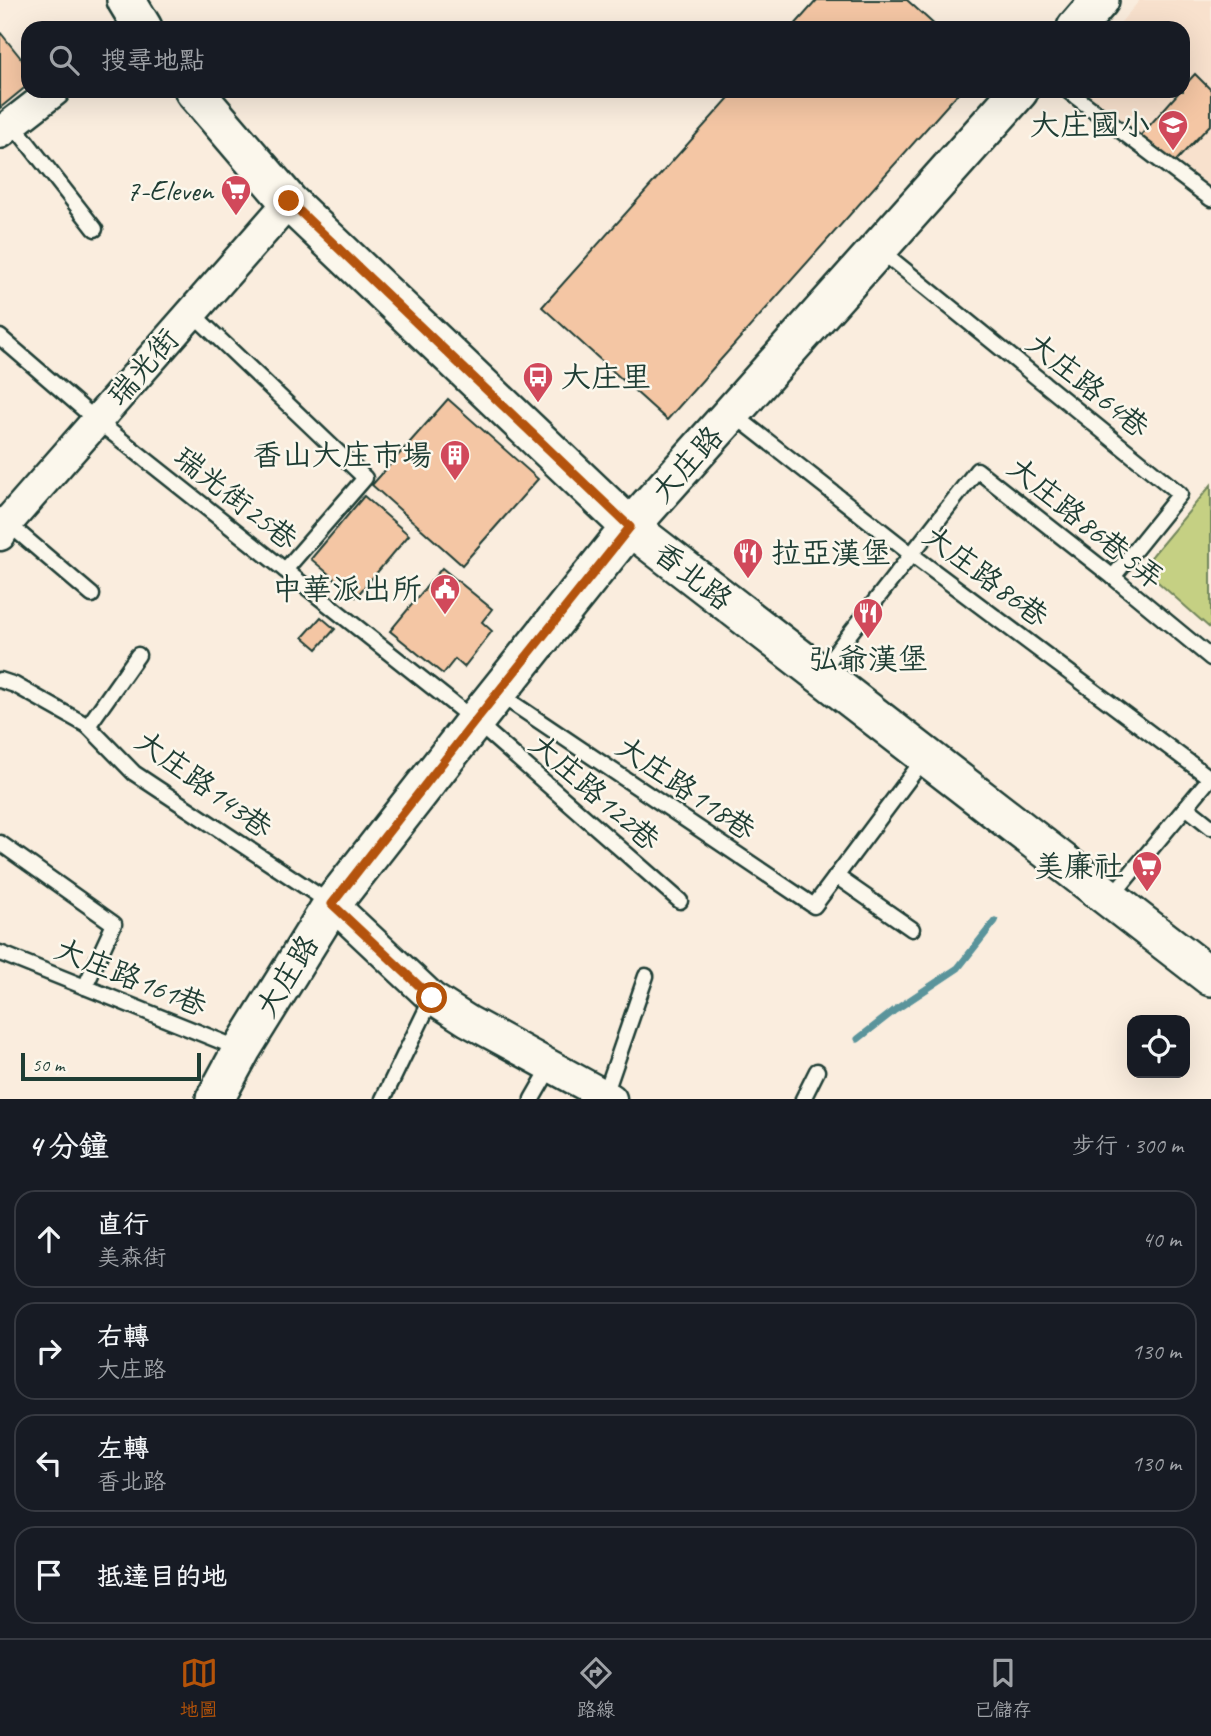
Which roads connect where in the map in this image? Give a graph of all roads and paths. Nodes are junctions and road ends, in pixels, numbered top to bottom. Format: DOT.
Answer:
graph roads {
  1 [pos="1100,0"];
  2 [pos="1082,21"];
  3 [pos="45,98"];
  4 [pos="200,98"];
  5 [pos="1013,98"];
  6 [pos="1077,98"];
  7 [pos="6,128"];
  8 [pos="1211,199"];
  9 [pos="289,201"];
  10 [pos="95,229"];
  11 [pos="878,249"];
  12 [pos="191,312"];
  13 [pos="0,337"];
  14 [pos="732,413"];
  15 [pos="96,420"];
  16 [pos="2,525"];
  17 [pos="630,527"];
  18 [pos="911,554"];
  19 [pos="285,570"];
  20 [pos="1113,577"];
  21 [pos="92,595"];
  22 [pos="138,654"];
  23 [pos="1211,657"];
  24 [pos="819,673"];
  25 [pos="0,680"];
  26 [pos="497,693"];
  27 [pos="475,721"];
  28 [pos="88,726"];
  29 [pos="926,756"];
  30 [pos="1211,777"];
  31 [pos="1185,807"];
  32 [pos="1211,827"];
  33 [pos="0,843"];
  34 [pos="836,876"];
  35 [pos="1110,898"];
  36 [pos="680,901"];
  37 [pos="332,904"];
  38 [pos="912,929"];
  39 [pos="0,953"];
  40 [pos="646,976"];
  41 [pos="1211,977"];
  42 [pos="85,987"];
  43 [pos="432,998"];
  44 [pos="242,1049"];
  45 [pos="551,1066"];
  46 [pos="817,1071"];
  47 [pos="608,1097"];
  48 [pos="215,1099"];
  49 [pos="383,1099"];
  50 [pos="532,1099"];
  51 [pos="803,1099"];
  1 -- 2 [label="street"];
  3 -- 7 [label="street"];
  4 -- 9 [label="street, 香北路"];
  5 -- 11 [label="street, 大庄路"];
  6 -- 8 [label="lane"];
  7 -- 10 [label="lane"];
  9 -- 12 [label="street, 瑞光街"];
  9 -- 17 [label="street, 香北路"];
  11 -- 14 [label="street, 大庄路"];
  11 -- 20 [label="lane, 大庄路64巷"];
  12 -- 15 [label="street, 瑞光街"];
  12 -- 19 [label="lane"];
  13 -- 15 [label="lane, 瑞光街25巷"];
  14 -- 17 [label="street, 大庄路"];
  14 -- 18 [label="lane, 大庄路86巷"];
  15 -- 16 [label="street, 瑞光街"];
  15 -- 19 [label="lane, 瑞光街25巷"];
  16 -- 21 [label="lane"];
  17 -- 24 [label="street, 香北路"];
  17 -- 26 [label="street, 大庄路"];
  18 -- 20 [label="lane, 大庄路86巷5弄"];
  18 -- 24 [label="lane"];
  18 -- 30 [label="lane, 大庄路86巷"];
  19 -- 27 [label="lane, 瑞光街25巷"];
  20 -- 23 [label="lane, 大庄路86巷5弄"];
  22 -- 28 [label="lane"];
  24 -- 29 [label="street, 香北路"];
  25 -- 28 [label="lane, 大庄路143巷"];
  26 -- 27 [label="street, 大庄路"];
  26 -- 34 [label="lane, 大庄路118巷"];
  27 -- 36 [label="lane, 大庄路122巷"];
  27 -- 37 [label="street, 大庄路"];
  28 -- 37 [label="lane, 大庄路143巷"];
  29 -- 34 [label="lane, 大庄路118巷"];
  29 -- 35 [label="street, 香北路"];
  30 -- 31 [label="lane"];
  31 -- 32 [label="lane"];
  31 -- 35 [label="lane"];
  33 -- 42 [label="lane"];
  34 -- 38 [label="lane"];
  35 -- 41 [label="street, 香北路"];
  37 -- 43 [label="street"];
  37 -- 44 [label="street, 大庄路"];
  39 -- 42 [label="lane, 大庄路161巷"];
  40 -- 47 [label="lane"];
  42 -- 44 [label="lane, 大庄路161巷"];
  43 -- 45 [label="street"];
  43 -- 49 [label="lane"];
  44 -- 48 [label="street, 大庄路"];
  45 -- 47 [label="street"];
  45 -- 50 [label="lane"];
  46 -- 51 [label="lane"];
}
